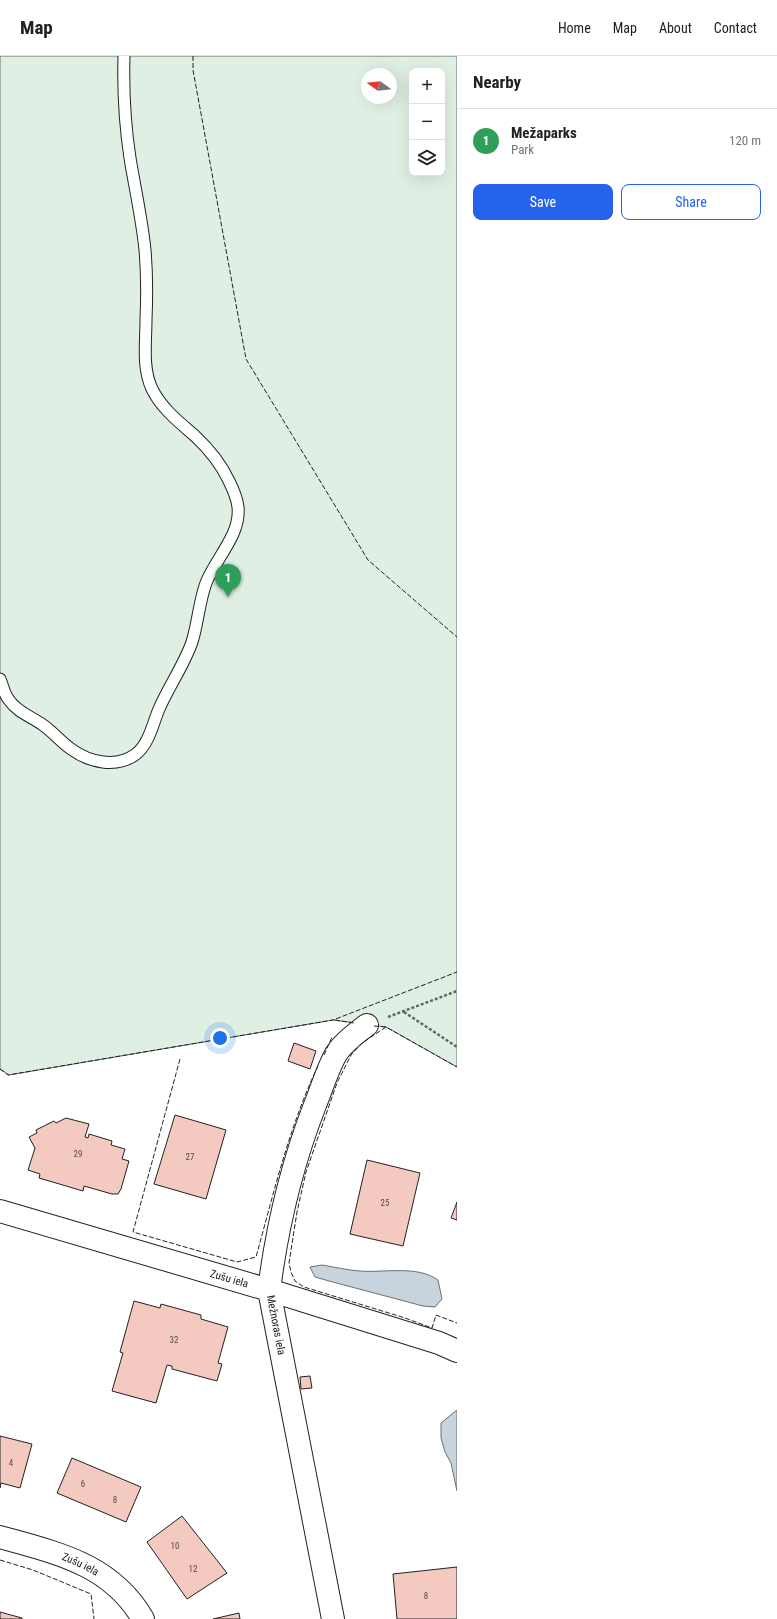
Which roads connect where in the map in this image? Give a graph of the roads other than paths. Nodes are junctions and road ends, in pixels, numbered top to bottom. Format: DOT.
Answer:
graph roads {
  1 [pos="124,56"];
  2 [pos="0,679"];
  3 [pos="367,1025"];
  4 [pos="0,1211"];
  5 [pos="269,1290"];
  6 [pos="457,1351"];
  7 [pos="0,1537"];
  8 [pos="143,1619"];
  9 [pos="334,1619"];
  1 -- 2 [label="lane"];
  3 -- 5 [label="street, Mežnoras iela"];
  4 -- 5 [label="street, Zušu iela"];
  5 -- 6 [label="street, Zušu iela"];
  5 -- 9 [label="street, Mežnoras iela"];
  7 -- 8 [label="street, Zušu iela"];
}
